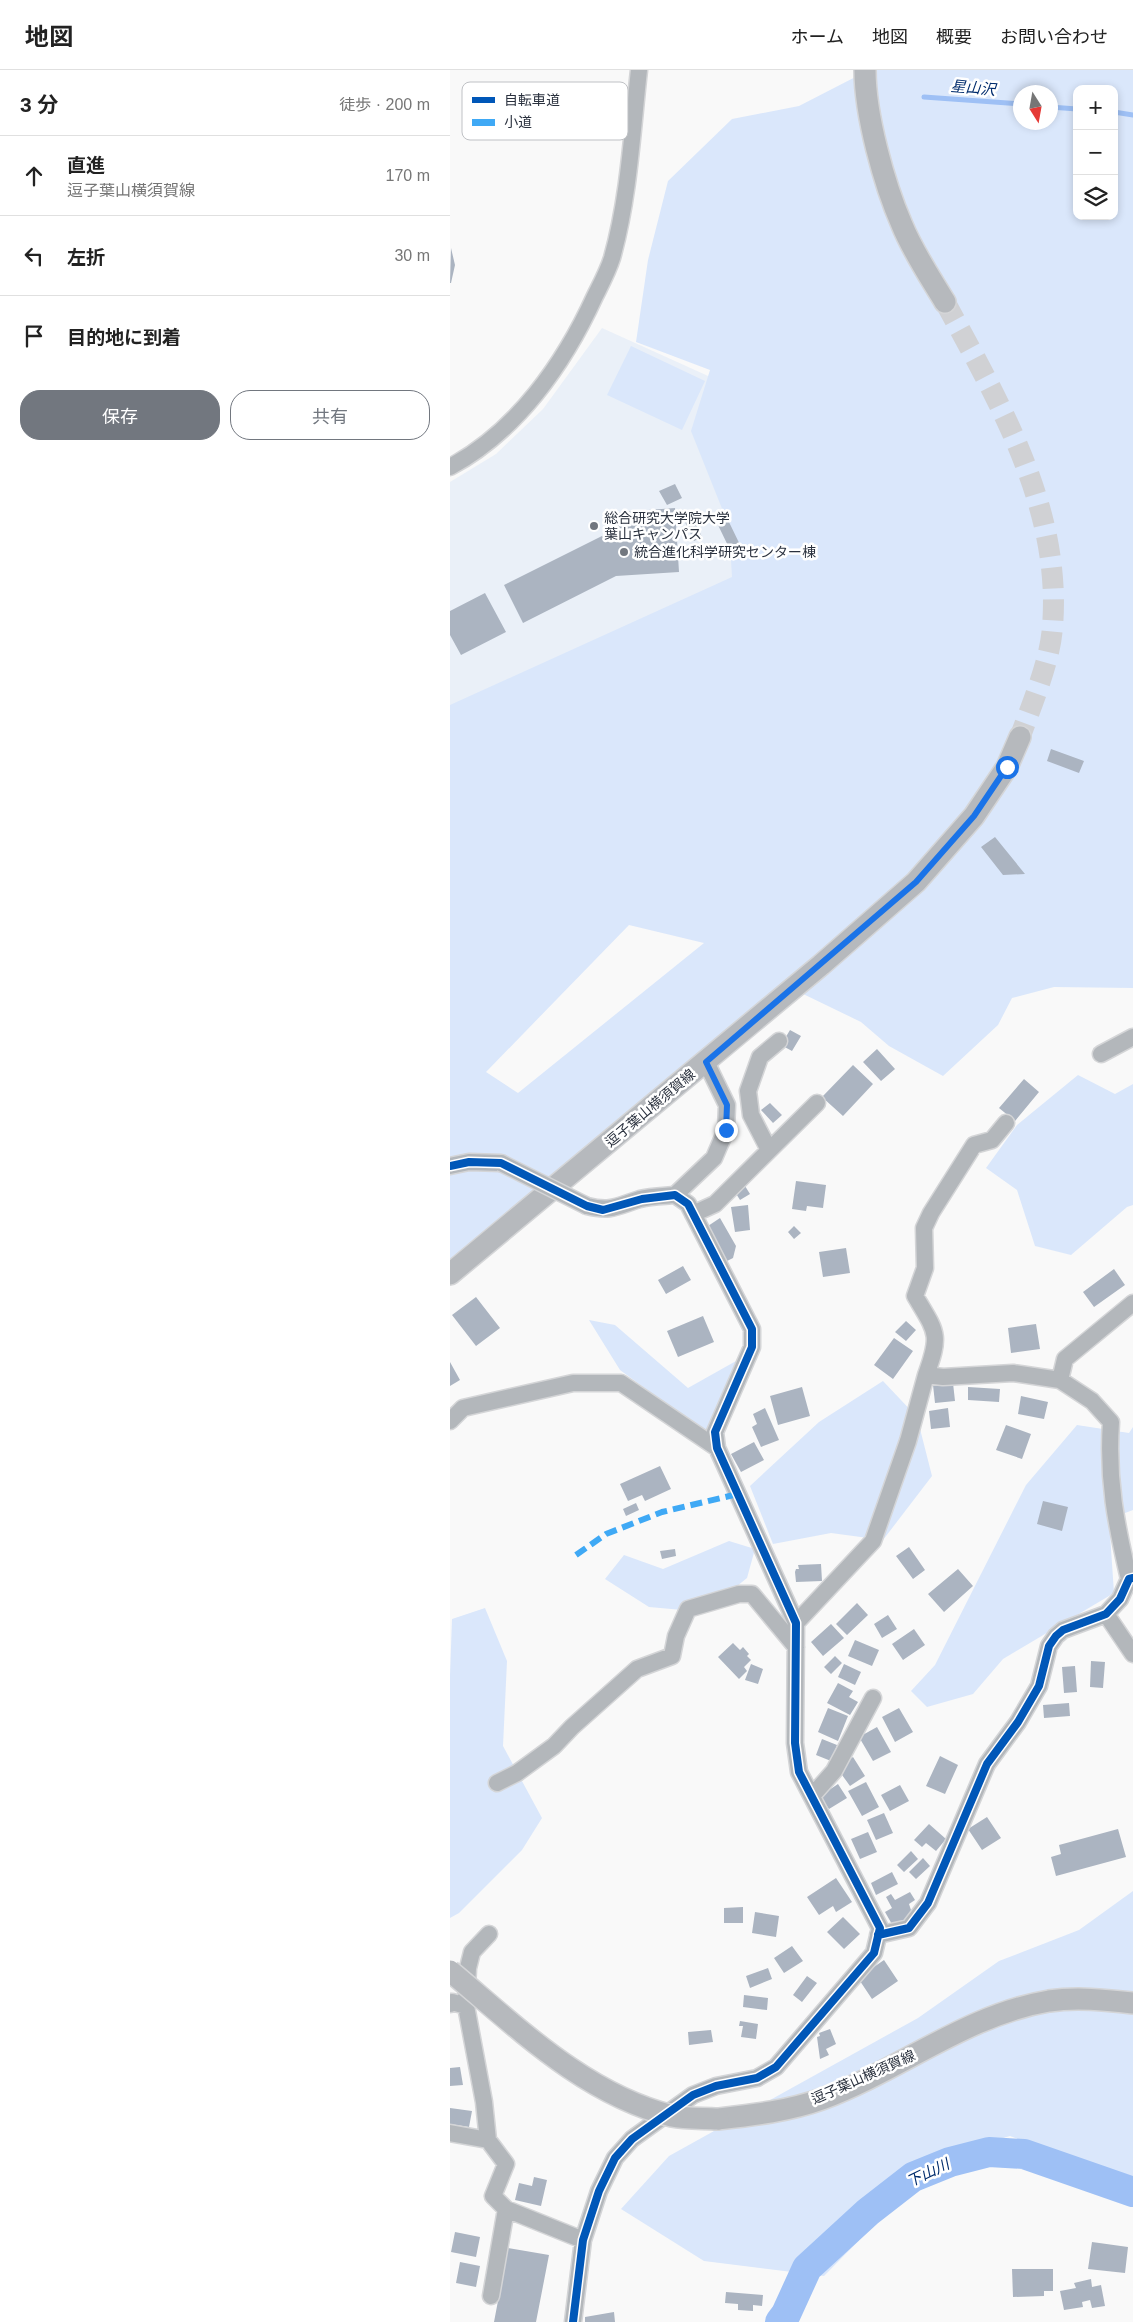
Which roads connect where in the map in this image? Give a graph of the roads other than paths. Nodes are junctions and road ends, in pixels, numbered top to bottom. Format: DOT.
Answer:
graph roads {
  1 [pos="639,70"];
  2 [pos="865,70"];
  3 [pos="945,302"];
  4 [pos="450,467"];
  5 [pos="1020,737"];
  6 [pos="1133,1037"];
  7 [pos="778,1041"];
  8 [pos="1101,1054"];
  9 [pos="706,1062"];
  10 [pos="817,1103"];
  11 [pos="1006,1123"];
  12 [pos="769,1150"];
  13 [pos="450,1166"];
  14 [pos="676,1195"];
  15 [pos="693,1214"];
  16 [pos="450,1274"];
  17 [pos="1133,1303"];
  18 [pos="926,1375"];
  19 [pos="1060,1380"];
  20 [pos="450,1422"];
  21 [pos="717,1448"];
  22 [pos="1131,1579"];
  23 [pos="1106,1614"];
  24 [pos="796,1623"];
  25 [pos="796,1647"];
  26 [pos="1133,1654"];
  27 [pos="873,1698"];
  28 [pos="496,1783"];
  29 [pos="812,1796"];
  30 [pos="489,1934"];
  31 [pos="878,1935"];
  32 [pos="450,1971"];
  33 [pos="1133,2003"];
  34 [pos="458,2005"];
  35 [pos="450,2133"];
  36 [pos="488,2140"];
  37 [pos="506,2209"];
  38 [pos="583,2240"];
  39 [pos="490,2296"];
  40 [pos="573,2322"];
  1 -- 4 [label="street"];
  2 -- 3 [label="main road"];
  5 -- 9 [label="main road, 逗子葉山横須賀線"];
  6 -- 8 [label="street"];
  7 -- 12 [label="street"];
  9 -- 14 [label="street"];
  9 -- 16 [label="main road, 逗子葉山横須賀線"];
  10 -- 12 [label="street"];
  11 -- 18 [label="street"];
  12 -- 15 [label="street"];
  13 -- 14 [label="street, bridge"];
  14 -- 15 [label="street"];
  15 -- 21 [label="street"];
  17 -- 19 [label="street"];
  18 -- 19 [label="street"];
  18 -- 24 [label="street"];
  19 -- 22 [label="street"];
  20 -- 21 [label="street"];
  21 -- 24 [label="street"];
  22 -- 23 [label="street"];
  23 -- 26 [label="street"];
  23 -- 31 [label="street"];
  24 -- 25 [label="street"];
  25 -- 28 [label="street"];
  25 -- 29 [label="street"];
  27 -- 29 [label="street"];
  29 -- 31 [label="street"];
  30 -- 34 [label="street"];
  31 -- 38 [label="street"];
  32 -- 33 [label="main road, 逗子葉山横須賀線, bridge"];
  34 -- 36 [label="street"];
  35 -- 36 [label="street"];
  36 -- 37 [label="street"];
  37 -- 38 [label="street"];
  37 -- 39 [label="street"];
  38 -- 40 [label="street"];
}
